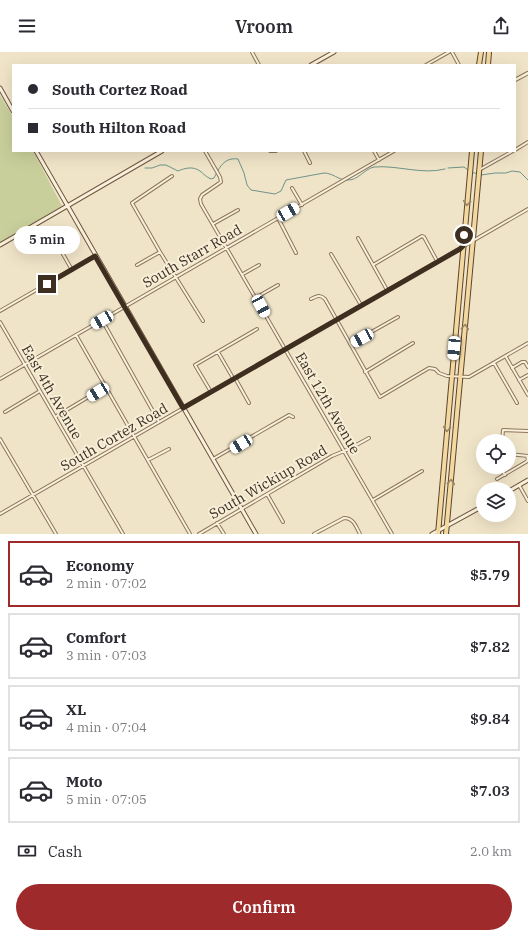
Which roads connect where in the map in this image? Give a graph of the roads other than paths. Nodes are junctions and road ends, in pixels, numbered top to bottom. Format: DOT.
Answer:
graph roads {
  1 [pos="252,52"];
  2 [pos="334,52"];
  3 [pos="449,52"];
  4 [pos="452,52"];
  5 [pos="481,52"];
  6 [pos="489,52"];
  7 [pos="258,64"];
  8 [pos="313,64"];
  9 [pos="428,64"];
  10 [pos="458,64"];
  11 [pos="480,64"];
  12 [pos="488,64"];
  13 [pos="528,73"];
  14 [pos="516,79"];
  15 [pos="0,88"];
  16 [pos="12,109"];
  17 [pos="528,142"];
  18 [pos="516,149"];
  19 [pos="37,152"];
  20 [pos="160,152"];
  21 [pos="206,152"];
  22 [pos="305,152"];
  23 [pos="375,152"];
  24 [pos="392,152"];
  25 [pos="472,152"];
  26 [pos="480,152"];
  27 [pos="511,152"];
  28 [pos="379,160"];
  29 [pos="310,162"];
  30 [pos="479,173"];
  31 [pos="172,176"];
  32 [pos="292,188"];
  33 [pos="302,205"];
  34 [pos="67,206"];
  35 [pos="528,209"];
  36 [pos="238,210"];
  37 [pos="278,218"];
  38 [pos="213,224"];
  39 [pos="51,233"];
  40 [pos="358,238"];
  41 [pos="472,242"];
  42 [pos="0,245"];
  43 [pos="463,246"];
  44 [pos="227,247"];
  45 [pos="160,252"];
  46 [pos="296,253"];
  47 [pos="331,254"];
  48 [pos="95,256"];
  49 [pos="438,261"];
  50 [pos="137,265"];
  51 [pos="258,265"];
  52 [pos="373,266"];
  53 [pos="72,270"];
  54 [pos="243,274"];
  55 [pos="176,277"];
  56 [pos="278,285"];
  57 [pos="387,290"];
  58 [pos="256,298"];
  59 [pos="311,299"];
  60 [pos="361,305"];
  61 [pos="125,307"];
  62 [pos="0,311"];
  63 [pos="398,317"];
  64 [pos="102,320"];
  65 [pos="336,320"];
  66 [pos="203,321"];
  67 [pos="0,322"];
  68 [pos="258,329"];
  69 [pos="76,335"];
  70 [pos="413,343"];
  71 [pos="528,343"];
  72 [pos="350,344"];
  73 [pos="285,349"];
  74 [pos="218,352"];
  75 [pos="505,356"];
  76 [pos="494,363"];
  77 [pos="24,364"];
  78 [pos="528,367"];
  79 [pos="512,368"];
  80 [pos="365,372"];
  81 [pos="528,374"];
  82 [pos="452,376"];
  83 [pos="460,377"];
  84 [pos="234,378"];
  85 [pos="0,379"];
  86 [pos="519,380"];
  87 [pos="106,387"];
  88 [pos="40,391"];
  89 [pos="211,392"];
  90 [pos="528,395"];
  91 [pos="517,403"];
  92 [pos="249,404"];
  93 [pos="183,408"];
  94 [pos="5,412"];
  95 [pos="55,417"];
  96 [pos="293,417"];
  97 [pos="159,422"];
  98 [pos="528,432"];
  99 [pos="503,434"];
  100 [pos="134,436"];
  101 [pos="369,438"];
  102 [pos="0,439"];
  103 [pos="4,445"];
  104 [pos="0,447"];
  105 [pos="169,449"];
  106 [pos="344,451"];
  107 [pos="516,455"];
  108 [pos="528,456"];
  109 [pos="213,459"];
  110 [pos="148,460"];
  111 [pos="83,466"];
  112 [pos="422,471"];
  113 [pos="505,475"];
  114 [pos="497,479"];
  115 [pos="528,480"];
  116 [pos="519,485"];
  117 [pos="516,487"];
  118 [pos="267,494"];
  119 [pos="33,495"];
  120 [pos="373,500"];
  121 [pos="528,501"];
  122 [pos="242,509"];
  123 [pos="476,510"];
  124 [pos="0,514"];
  125 [pos="283,522"];
  126 [pos="217,523"];
  127 [pos="447,526"];
  128 [pos="438,532"];
  129 [pos="56,534"];
  130 [pos="122,534"];
  131 [pos="190,534"];
  132 [pos="198,534"];
  133 [pos="224,534"];
  134 [pos="256,534"];
  135 [pos="314,534"];
  136 [pos="360,534"];
  137 [pos="392,534"];
  138 [pos="432,534"];
  139 [pos="446,534"];
  1 -- 7 [label="street"];
  2 -- 8 [label="main road"];
  3 -- 9 [label="street"];
  4 -- 10 [label="street"];
  5 -- 11 [label="main road"];
  6 -- 12 [label="main road"];
  13 -- 14 [label="street"];
  15 -- 16 [label="main road"];
  17 -- 18 [label="street"];
  19 -- 34 [label="main road"];
  20 -- 34 [label="main road"];
  21 -- 38 [label="street, East 12th Avenue"];
  22 -- 29 [label="street"];
  23 -- 28 [label="street"];
  24 -- 28 [label="street, South Starr Road"];
  25 -- 43 [label="main road, one-way"];
  26 -- 30 [label="main road"];
  27 -- 30 [label="street"];
  28 -- 33 [label="street, South Starr Road"];
  30 -- 41 [label="main road"];
  31 -- 45 [label="street"];
  32 -- 33 [label="street"];
  33 -- 37 [label="street, South Starr Road"];
  34 -- 42 [label="main road"];
  34 -- 48 [label="main road"];
  35 -- 41 [label="street, South Cortez Road"];
  36 -- 38 [label="street"];
  37 -- 44 [label="street, South Starr Road"];
  37 -- 46 [label="street"];
  38 -- 44 [label="street, East 12th Avenue"];
  39 -- 53 [label="street"];
  40 -- 52 [label="street"];
  41 -- 43 [label="street, South Cortez Road"];
  83 -- 41 [label="main road, one-way"];
  43 -- 49 [label="street, South Cortez Road"];
  43 -- 82 [label="main road"];
  44 -- 54 [label="street, East 12th Avenue"];
  44 -- 55 [label="street, South Starr Road"];
  45 -- 50 [label="street"];
  45 -- 55 [label="street"];
  47 -- 60 [label="street"];
  48 -- 53 [label="street"];
  48 -- 61 [label="main road"];
  49 -- 52 [label="street"];
  49 -- 57 [label="street, South Cortez Road"];
  51 -- 54 [label="street"];
  52 -- 57 [label="street"];
  53 -- 62 [label="street"];
  54 -- 58 [label="street, East 12th Avenue"];
  55 -- 61 [label="street, South Starr Road"];
  55 -- 66 [label="street"];
  56 -- 58 [label="street"];
  57 -- 60 [label="street, South Cortez Road"];
  58 -- 73 [label="street, East 12th Avenue"];
  59 -- 65 [label="street"];
  60 -- 65 [label="street, South Cortez Road"];
  61 -- 64 [label="street, South Starr Road"];
  61 -- 93 [label="main road"];
  63 -- 72 [label="street"];
  64 -- 69 [label="street, South Starr Road"];
  64 -- 97 [label="street"];
  65 -- 72 [label="street"];
  65 -- 73 [label="street, South Cortez Road"];
  67 -- 77 [label="street, East 4th Avenue"];
  68 -- 74 [label="street"];
  69 -- 77 [label="street, South Starr Road"];
  69 -- 87 [label="street"];
  70 -- 80 [label="street"];
  71 -- 75 [label="street"];
  72 -- 80 [label="street"];
  73 -- 84 [label="street, South Cortez Road"];
  73 -- 106 [label="street, East 12th Avenue"];
  74 -- 84 [label="street"];
  74 -- 89 [label="street"];
  75 -- 76 [label="street"];
  75 -- 79 [label="street"];
  76 -- 83 [label="street"];
  76 -- 91 [label="street"];
  77 -- 85 [label="street, South Starr Road"];
  77 -- 88 [label="street, East 4th Avenue"];
  78 -- 79 [label="street"];
  79 -- 86 [label="street"];
  80 -- 82 [label="street"];
  81 -- 86 [label="street"];
  82 -- 83 [label="street"];
  82 -- 128 [label="main road, one-way"];
  127 -- 83 [label="main road, one-way"];
  84 -- 89 [label="street, South Cortez Road"];
  84 -- 92 [label="street"];
  86 -- 90 [label="street"];
  87 -- 95 [label="street"];
  87 -- 100 [label="street"];
  88 -- 94 [label="street"];
  88 -- 95 [label="street, East 4th Avenue"];
  89 -- 93 [label="street, South Cortez Road"];
  93 -- 97 [label="street, South Cortez Road"];
  93 -- 109 [label="main road"];
  95 -- 111 [label="street, East 4th Avenue"];
  96 -- 109 [label="street"];
  97 -- 100 [label="street, South Cortez Road"];
  98 -- 99 [label="street"];
  100 -- 110 [label="street"];
  100 -- 111 [label="street, South Cortez Road"];
  101 -- 106 [label="street, South Wickiup Road"];
  102 -- 103 [label="street"];
  103 -- 104 [label="street"];
  103 -- 119 [label="street"];
  105 -- 110 [label="street"];
  106 -- 118 [label="street, South Wickiup Road"];
  106 -- 120 [label="street, East 12th Avenue"];
  107 -- 108 [label="street"];
  108 -- 113 [label="street"];
  109 -- 122 [label="main road"];
  110 -- 131 [label="street"];
  111 -- 119 [label="street, South Cortez Road"];
  111 -- 130 [label="street, East 4th Avenue"];
  112 -- 120 [label="street"];
  113 -- 114 [label="street"];
  115 -- 116 [label="main road"];
  116 -- 117 [label="main road"];
  116 -- 121 [label="street"];
  118 -- 122 [label="street, South Wickiup Road"];
  118 -- 125 [label="street"];
  119 -- 124 [label="street, South Cortez Road"];
  119 -- 129 [label="street"];
  120 -- 137 [label="street, East 12th Avenue"];
  122 -- 126 [label="street, South Wickiup Road"];
  122 -- 134 [label="main road"];
  123 -- 127 [label="main road"];
  126 -- 132 [label="street, South Wickiup Road"];
  126 -- 133 [label="street"];
  127 -- 128 [label="main road"];
  127 -- 139 [label="main road"];
  128 -- 138 [label="main road"];
  135 -- 136 [label="street"];
}
